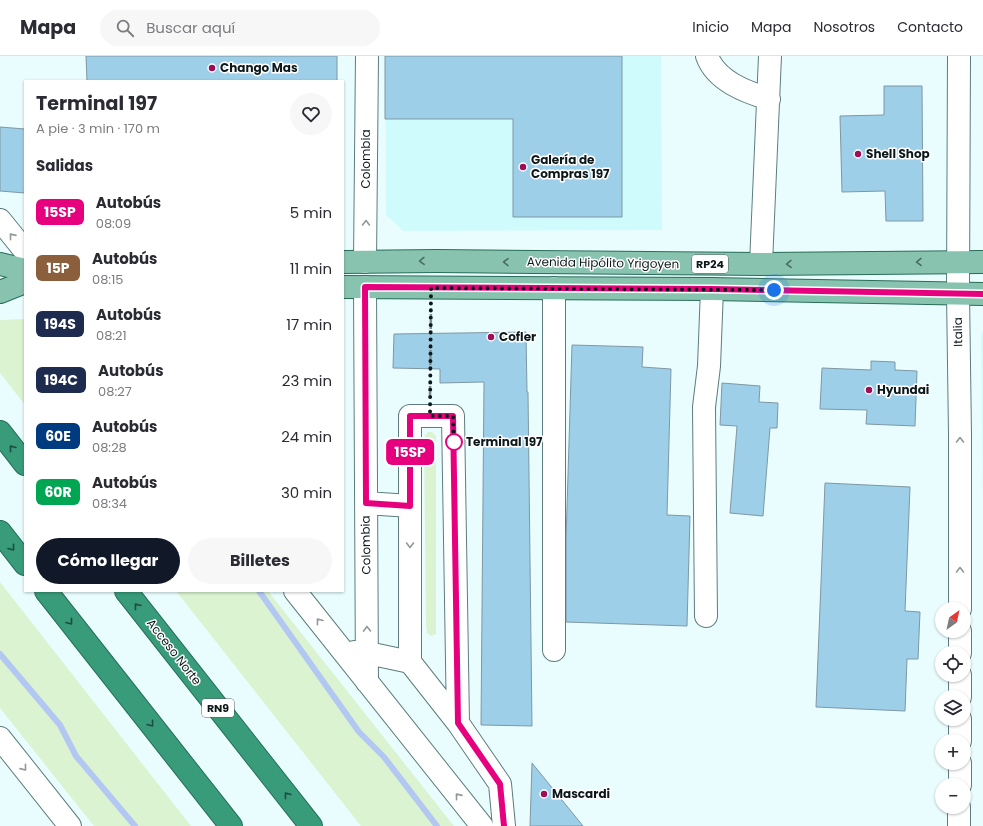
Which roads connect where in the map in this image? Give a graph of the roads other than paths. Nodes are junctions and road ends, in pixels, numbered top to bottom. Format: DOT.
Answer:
graph roads {
  1 [pos="367,56"];
  2 [pos="707,56"];
  3 [pos="770,56"];
  4 [pos="959,56"];
  5 [pos="769,99"];
  6 [pos="0,220"];
  7 [pos="24,250"];
  8 [pos="344,262"];
  9 [pos="365,262"];
  10 [pos="958,262"];
  11 [pos="983,262"];
  12 [pos="0,264"];
  13 [pos="761,264"];
  14 [pos="24,270"];
  15 [pos="24,274"];
  16 [pos="0,275"];
  17 [pos="24,282"];
  18 [pos="344,287"];
  19 [pos="365,287"];
  20 [pos="554,288"];
  21 [pos="712,289"];
  22 [pos="0,292"];
  23 [pos="958,293"];
  24 [pos="983,294"];
  25 [pos="0,432"];
  26 [pos="24,463"];
  27 [pos="366,503"];
  28 [pos="410,506"];
  29 [pos="0,532"];
  30 [pos="24,563"];
  31 [pos="47,592"];
  32 [pos="127,592"];
  33 [pos="296,592"];
  34 [pos="960,602"];
  35 [pos="706,616"];
  36 [pos="554,650"];
  37 [pos="343,652"];
  38 [pos="368,653"];
  39 [pos="410,662"];
  40 [pos="367,682"];
  41 [pos="458,723"];
  42 [pos="0,738"];
  43 [pos="960,814"];
  44 [pos="70,826"];
  45 [pos="231,826"];
  46 [pos="311,826"];
  47 [pos="482,826"];
  48 [pos="504,826"];
  49 [pos="959,826"];
  9 -- 1 [label="street, Colombia, one-way"];
  2 -- 5 [label="street"];
  3 -- 5 [label="street"];
  4 -- 10 [label="street, Italia"];
  5 -- 13 [label="street"];
  7 -- 6 [label="street, one-way"];
  8 -- 9 [label="main road, Avenida Hipólito Yrigoyen / RP24"];
  13 -- 9 [label="main road, Avenida Hipólito Yrigoyen / RP24, one-way"];
  10 -- 11 [label="main road, Avenida Hipólito Yrigoyen / RP24"];
  10 -- 13 [label="main road, Avenida Hipólito Yrigoyen / RP24, one-way"];
  10 -- 23 [label="street, Italia"];
  12 -- 14 [label="main road"];
  15 -- 16 [label="main road"];
  17 -- 22 [label="main road"];
  18 -- 19 [label="main road, Avenida Hipólito Yrigoyen / RP24"];
  19 -- 20 [label="main road, Avenida Hipólito Yrigoyen / RP24"];
  19 -- 27 [label="street, Colombia"];
  20 -- 21 [label="main road, Avenida Hipólito Yrigoyen / RP24"];
  20 -- 36 [label="street"];
  21 -- 23 [label="main road, Avenida Hipólito Yrigoyen / RP24"];
  21 -- 35 [label="street"];
  23 -- 24 [label="main road, Avenida Hipólito Yrigoyen / RP24"];
  34 -- 23 [label="street, Italia, one-way"];
  26 -- 25 [label="highway, one-way"];
  27 -- 28 [label="street"];
  38 -- 27 [label="street, Colombia, one-way"];
  28 -- 39 [label="street, one-way"];
  28 -- 41 [label="street"];
  29 -- 30 [label="highway, one-way"];
  31 -- 45 [label="highway, one-way"];
  46 -- 32 [label="highway, Acceso Norte / RN9, one-way"];
  37 -- 33 [label="street, one-way"];
  37 -- 38 [label="street"];
  37 -- 40 [label="street"];
  38 -- 39 [label="street"];
  38 -- 40 [label="street, Colombia"];
  39 -- 41 [label="street"];
  47 -- 40 [label="street, one-way"];
  41 -- 48 [label="street"];
  42 -- 44 [label="street, one-way"];
  43 -- 49 [label="street"];
}
